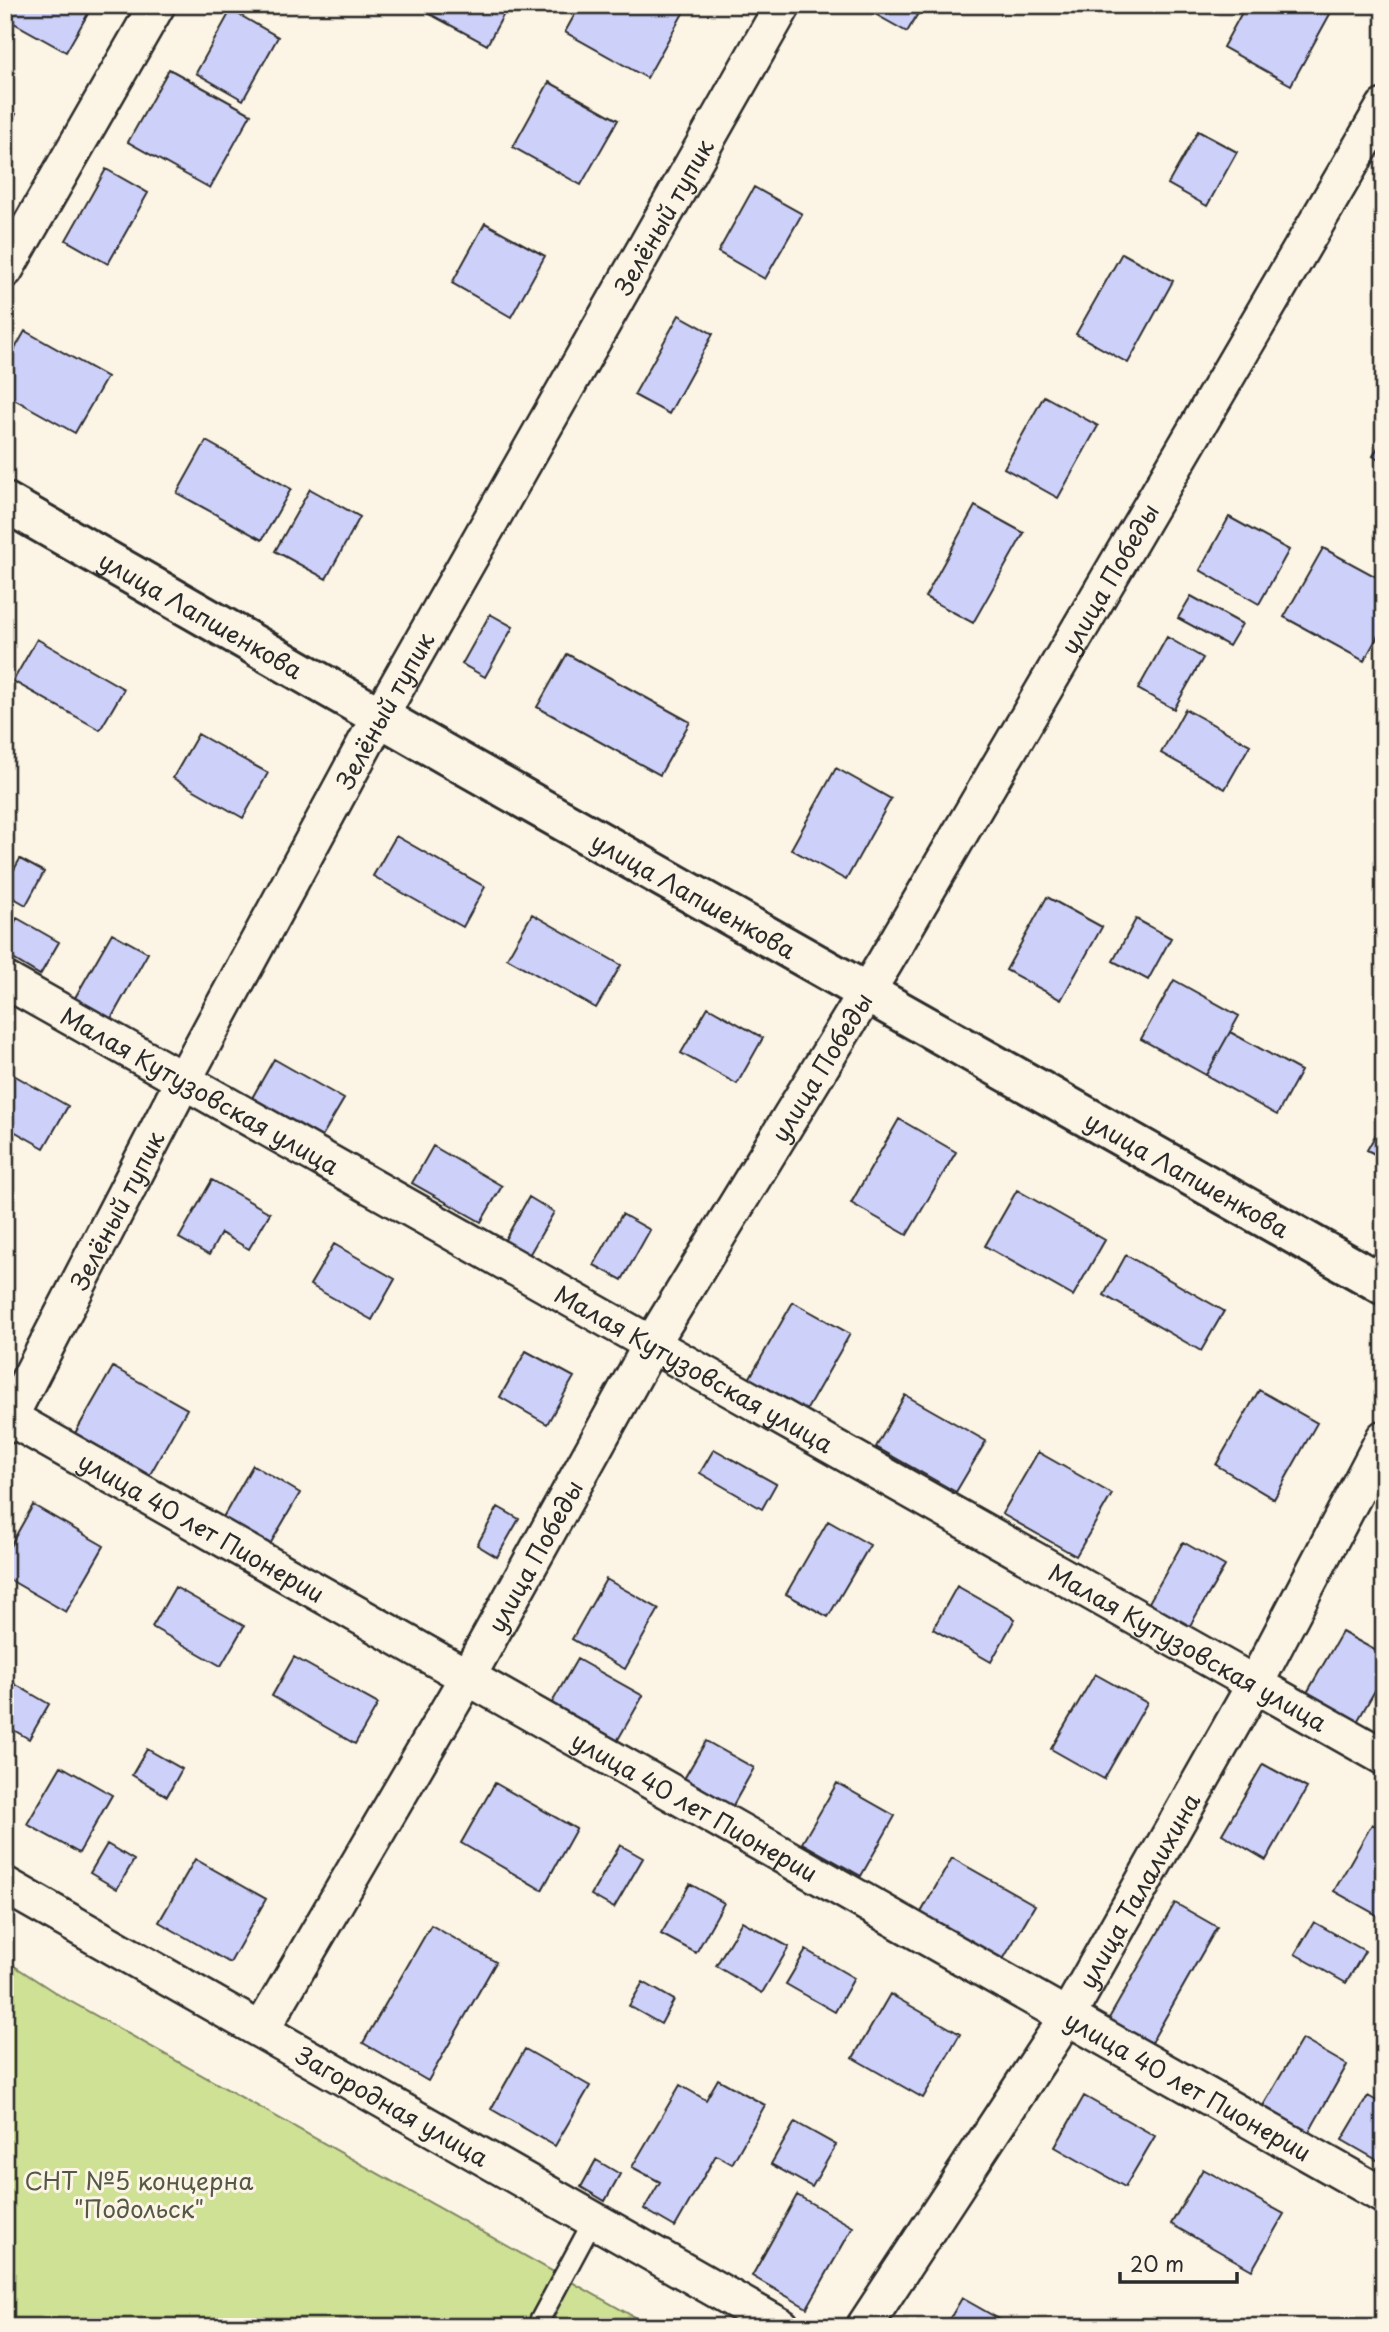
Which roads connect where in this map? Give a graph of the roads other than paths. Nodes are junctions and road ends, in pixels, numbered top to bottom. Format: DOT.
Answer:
graph roads {
  1 [pos="157,5"];
  2 [pos="783,5"];
  3 [pos="1384,107"];
  4 [pos="5,271"];
  5 [pos="5,502"];
  6 [pos="380,716"];
  7 [pos="5,980"];
  8 [pos="866,993"];
  9 [pos="183,1081"];
  10 [pos="1384,1285"];
  11 [pos="651,1345"];
  12 [pos="7,1420"];
  13 [pos="1384,1438"];
  14 [pos="468,1676"];
  15 [pos="1255,1684"];
  16 [pos="1384,1757"];
  17 [pos="5,1885"];
  18 [pos="1067,2017"];
  19 [pos="262,2029"];
  20 [pos="1384,2196"];
  21 [pos="594,2219"];
  22 [pos="536,2327"];
  23 [pos="782,2327"];
  24 [pos="864,2327"];
  1 -- 4 [label="street"];
  2 -- 6 [label="street, Зелёный тупик"];
  3 -- 8 [label="street, улица Победы"];
  5 -- 6 [label="street, улица Лапшенкова"];
  6 -- 8 [label="street, улица Лапшенкова"];
  6 -- 9 [label="street, Зелёный тупик"];
  7 -- 9 [label="street, Малая Кутузовская улица"];
  8 -- 10 [label="street, улица Лапшенкова"];
  8 -- 11 [label="street, улица Победы"];
  9 -- 11 [label="street, Малая Кутузовская улица"];
  9 -- 12 [label="street, Зелёный тупик"];
  11 -- 14 [label="street, улица Победы"];
  11 -- 15 [label="street, Малая Кутузовская улица"];
  12 -- 14 [label="street, улица 40 лет Пионерии"];
  13 -- 15 [label="street, улица Талалихина"];
  14 -- 18 [label="street, улица 40 лет Пионерии"];
  14 -- 19 [label="street, улица Победы"];
  15 -- 16 [label="street, Малая Кутузовская улица"];
  15 -- 18 [label="street, улица Талалихина"];
  17 -- 19 [label="street, Загородная улица"];
  18 -- 20 [label="street, улица 40 лет Пионерии"];
  18 -- 24 [label="street, улица Талалихина"];
  19 -- 21 [label="street, Загородная улица"];
  21 -- 22 [label="lane"];
  21 -- 23 [label="street, Загородная улица"];
}
